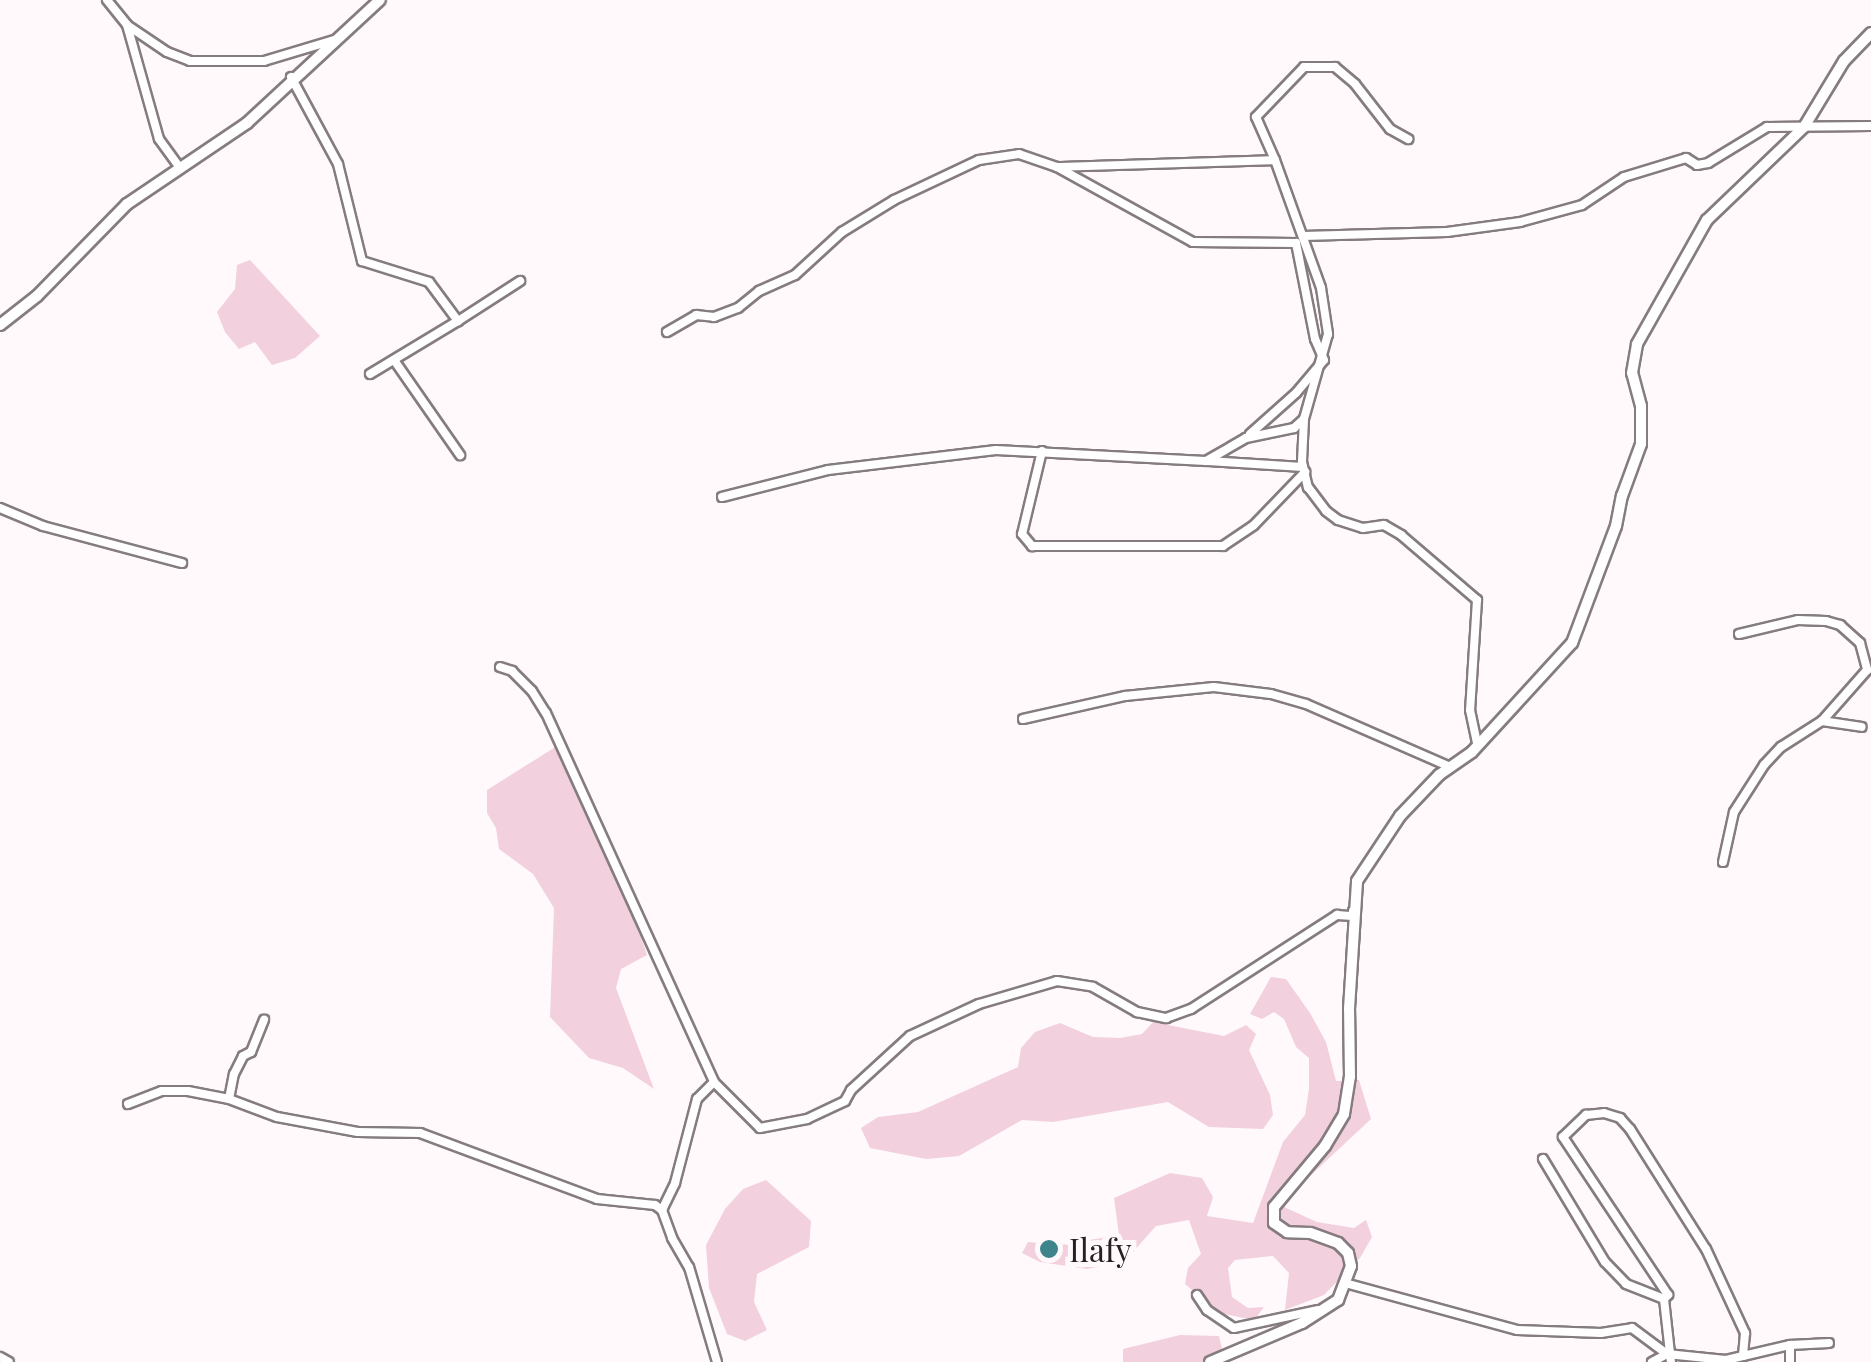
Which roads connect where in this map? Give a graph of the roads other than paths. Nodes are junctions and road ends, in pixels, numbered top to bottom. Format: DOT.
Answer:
graph roads {
  1 [pos="107,0"];
  2 [pos="380,0"];
  3 [pos="127,24"];
  4 [pos="1871,33"];
  5 [pos="338,38"];
  6 [pos="291,77"];
  7 [pos="1871,126"];
  8 [pos="1804,127"];
  9 [pos="1408,139"];
  10 [pos="1275,160"];
  11 [pos="178,167"];
  12 [pos="1057,167"];
  13 [pos="1300,240"];
  14 [pos="520,280"];
  15 [pos="458,322"];
  16 [pos="0,325"];
  17 [pos="667,332"];
  18 [pos="394,360"];
  19 [pos="1324,360"];
  20 [pos="370,374"];
  21 [pos="1304,420"];
  22 [pos="1246,438"];
  23 [pos="1042,451"];
  24 [pos="460,455"];
  25 [pos="1206,461"];
  26 [pos="1304,470"];
  27 [pos="722,497"];
  28 [pos="0,508"];
  29 [pos="182,563"];
  30 [pos="1738,634"];
  31 [pos="500,667"];
  32 [pos="1869,674"];
  33 [pos="1023,719"];
  34 [pos="1822,720"];
  35 [pos="1862,727"];
  36 [pos="1478,744"];
  37 [pos="1450,767"];
  38 [pos="1724,862"];
  39 [pos="1355,902"];
  40 [pos="264,1019"];
  41 [pos="714,1082"];
  42 [pos="228,1099"];
  43 [pos="128,1104"];
  44 [pos="1543,1159"];
  45 [pos="662,1210"];
  46 [pos="1345,1283"];
  47 [pos="1197,1295"];
  48 [pos="1664,1299"];
  49 [pos="1327,1308"];
  50 [pos="1830,1343"];
  51 [pos="1790,1345"];
  52 [pos="1743,1356"];
  53 [pos="0,1357"];
  54 [pos="1669,1358"];
  55 [pos="9,1362"];
  56 [pos="717,1362"];
  57 [pos="1210,1362"];
  58 [pos="1652,1362"];
  59 [pos="1790,1362"];
  1 -- 3 [label="street"];
  2 -- 5 [label="street"];
  3 -- 5 [label="street"];
  3 -- 11 [label="street"];
  4 -- 8 [label="street"];
  5 -- 6 [label="street"];
  6 -- 11 [label="street"];
  6 -- 15 [label="street"];
  7 -- 8 [label="street"];
  8 -- 13 [label="street"];
  8 -- 36 [label="street"];
  9 -- 10 [label="street"];
  10 -- 12 [label="street"];
  10 -- 13 [label="street"];
  11 -- 16 [label="street"];
  12 -- 13 [label="street"];
  12 -- 17 [label="street"];
  13 -- 19 [label="street"];
  13 -- 19 [label="street"];
  14 -- 15 [label="street"];
  15 -- 18 [label="street"];
  18 -- 20 [label="street"];
  18 -- 24 [label="street"];
  19 -- 21 [label="street"];
  19 -- 22 [label="street"];
  21 -- 22 [label="street"];
  21 -- 26 [label="street"];
  22 -- 25 [label="street"];
  23 -- 25 [label="street"];
  23 -- 26 [label="street"];
  23 -- 27 [label="street"];
  25 -- 26 [label="street"];
  26 -- 36 [label="street"];
  28 -- 29 [label="street"];
  30 -- 32 [label="street"];
  31 -- 41 [label="street"];
  32 -- 34 [label="street"];
  33 -- 37 [label="street"];
  34 -- 35 [label="street"];
  34 -- 38 [label="street"];
  36 -- 37 [label="street"];
  37 -- 39 [label="street"];
  39 -- 41 [label="street"];
  39 -- 46 [label="street"];
  40 -- 42 [label="street"];
  41 -- 45 [label="street"];
  42 -- 43 [label="street"];
  42 -- 45 [label="street"];
  44 -- 48 [label="street"];
  45 -- 56 [label="street"];
  46 -- 49 [label="street"];
  46 -- 54 [label="street"];
  47 -- 49 [label="street"];
  48 -- 52 [label="street"];
  48 -- 54 [label="street"];
  49 -- 57 [label="street"];
  50 -- 51 [label="street"];
  51 -- 52 [label="street"];
  51 -- 59 [label="street"];
  52 -- 54 [label="street"];
  53 -- 55 [label="street"];
  54 -- 58 [label="street"];
}
